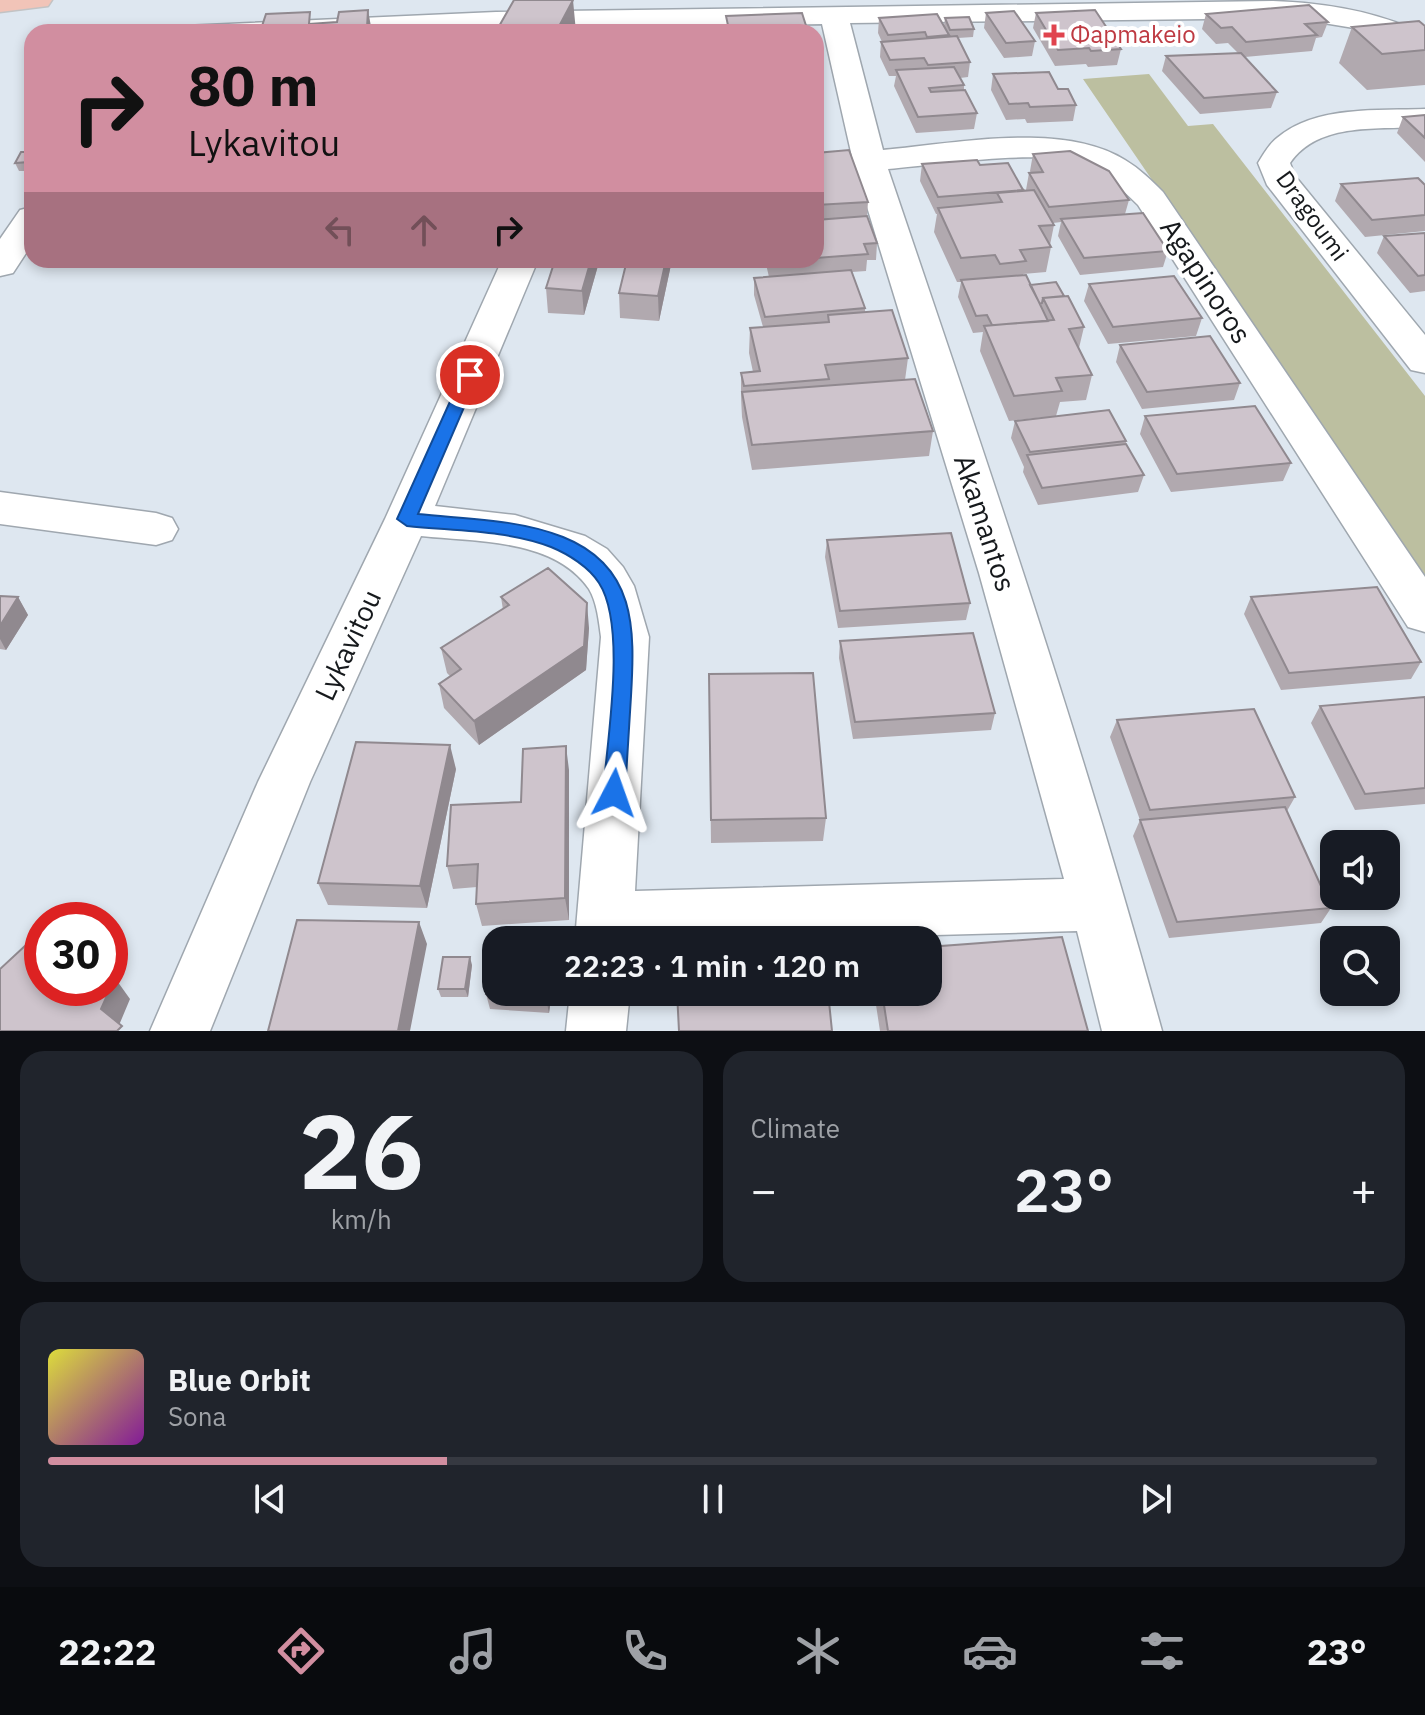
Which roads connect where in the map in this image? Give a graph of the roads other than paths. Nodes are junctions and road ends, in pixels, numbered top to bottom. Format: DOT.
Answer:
graph roads {
  1 [pos="38,0"];
  2 [pos="0,4"];
  3 [pos="498,10"];
  4 [pos="834,16"];
  5 [pos="377,24"];
  6 [pos="1425,47"];
  7 [pos="1425,118"];
  8 [pos="869,161"];
  9 [pos="24,229"];
  10 [pos="0,265"];
  11 [pos="517,268"];
  12 [pos="1425,361"];
  13 [pos="0,508"];
  14 [pos="407,519"];
  15 [pos="156,529"];
  16 [pos="1425,614"];
  17 [pos="1099,904"];
  18 [pos="605,926"];
  19 [pos="664,926"];
  20 [pos="599,1006"];
  21 [pos="180,1031"];
  22 [pos="596,1031"];
  23 [pos="1132,1031"];
  1 -- 2 [label="main road"];
  3 -- 4 [label="street"];
  3 -- 5 [label="street"];
  4 -- 6 [label="street"];
  4 -- 8 [label="street, Akamantos"];
  7 -- 12 [label="street, Dragoumi"];
  8 -- 16 [label="street, Agapinoros"];
  8 -- 17 [label="street, Akamantos"];
  9 -- 10 [label="street"];
  11 -- 14 [label="street, Lykavitou"];
  13 -- 15 [label="street"];
  14 -- 18 [label="street"];
  14 -- 21 [label="street, Lykavitou"];
  17 -- 19 [label="street"];
  17 -- 23 [label="street, Akamantos"];
  20 -- 22 [label="street"];
}
